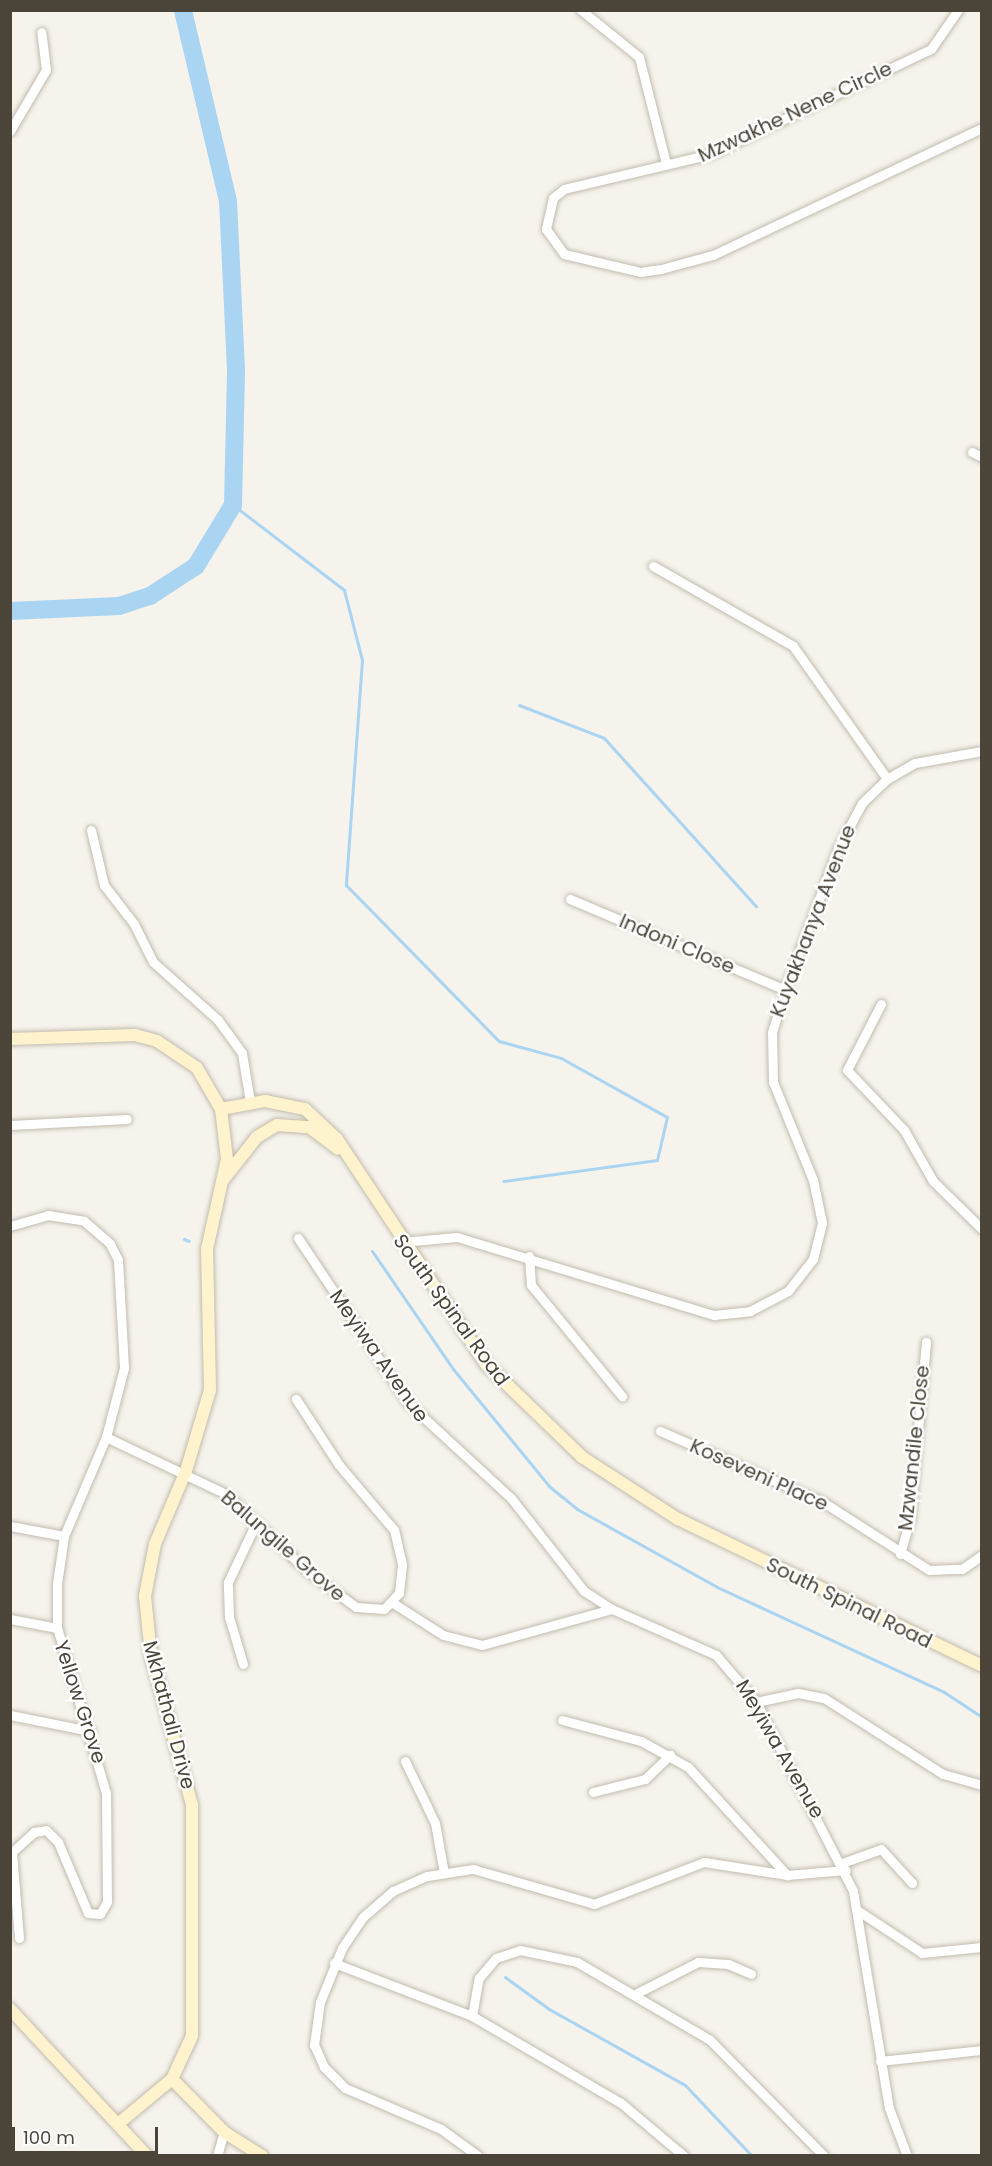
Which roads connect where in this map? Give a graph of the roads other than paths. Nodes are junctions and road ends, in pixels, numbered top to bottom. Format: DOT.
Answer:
graph roads {
  1 [pos="581,10"];
  2 [pos="958,10"];
  3 [pos="41,32"];
  4 [pos="981,128"];
  5 [pos="10,131"];
  6 [pos="666,164"];
  7 [pos="972,452"];
  8 [pos="981,457"];
  9 [pos="652,566"];
  10 [pos="981,751"];
  11 [pos="887,779"];
  12 [pos="91,830"];
  13 [pos="570,899"];
  14 [pos="784,990"];
  15 [pos="881,1004"];
  16 [pos="10,1039"];
  17 [pos="250,1102"];
  18 [pos="221,1109"];
  19 [pos="127,1119"];
  20 [pos="10,1125"];
  21 [pos="346,1155"];
  22 [pos="220,1184"];
  23 [pos="10,1226"];
  24 [pos="981,1229"];
  25 [pos="298,1238"];
  26 [pos="400,1242"];
  27 [pos="529,1256"];
  28 [pos="926,1342"];
  29 [pos="622,1396"];
  30 [pos="296,1399"];
  31 [pos="660,1431"];
  32 [pos="106,1437"];
  33 [pos="186,1471"];
  34 [pos="256,1523"];
  35 [pos="10,1526"];
  36 [pos="64,1536"];
  37 [pos="900,1554"];
  38 [pos="981,1555"];
  39 [pos="393,1603"];
  40 [pos="612,1609"];
  41 [pos="10,1619"];
  42 [pos="57,1628"];
  43 [pos="243,1664"];
  44 [pos="981,1666"];
  45 [pos="756,1702"];
  46 [pos="10,1715"];
  47 [pos="562,1720"];
  48 [pos="90,1731"];
  49 [pos="670,1755"];
  50 [pos="405,1761"];
  51 [pos="981,1785"];
  52 [pos="593,1792"];
  53 [pos="844,1867"];
  54 [pos="444,1873"];
  55 [pos="788,1875"];
  56 [pos="912,1883"];
  57 [pos="857,1910"];
  58 [pos="19,1938"];
  59 [pos="981,1947"];
  60 [pos="334,1963"];
  61 [pos="751,1974"];
  62 [pos="637,1993"];
  63 [pos="10,2009"];
  64 [pos="472,2016"];
  65 [pos="981,2050"];
  66 [pos="880,2061"];
  67 [pos="172,2079"];
  68 [pos="118,2124"];
  69 [pos="224,2132"];
  70 [pos="147,2156"];
  71 [pos="217,2156"];
  72 [pos="262,2156"];
  73 [pos="478,2156"];
  74 [pos="684,2156"];
  75 [pos="824,2156"];
  76 [pos="907,2156"];
  1 -- 6 [label="street"];
  2 -- 6 [label="street, Mzwakhe Nene Circle"];
  3 -- 5 [label="street"];
  4 -- 6 [label="street, Mzwakhe Nene Circle"];
  7 -- 8 [label="street"];
  9 -- 11 [label="street"];
  10 -- 11 [label="street, Kuyakhanya Avenue"];
  11 -- 14 [label="street, Kuyakhanya Avenue"];
  12 -- 17 [label="street"];
  13 -- 14 [label="street, Indoni Close"];
  14 -- 27 [label="street, Kuyakhanya Avenue"];
  15 -- 24 [label="street"];
  16 -- 18 [label="street"];
  17 -- 18 [label="street, South Spinal Road"];
  17 -- 21 [label="street, South Spinal Road"];
  18 -- 22 [label="street, Mkhathali Drive"];
  19 -- 20 [label="street"];
  21 -- 22 [label="street"];
  21 -- 26 [label="street, South Spinal Road"];
  22 -- 33 [label="street, Mkhathali Drive"];
  23 -- 32 [label="street, Yellow Grove"];
  25 -- 40 [label="street, Meyiwa Avenue"];
  26 -- 27 [label="street, Kuyakhanya Avenue"];
  26 -- 44 [label="street, South Spinal Road"];
  27 -- 29 [label="street"];
  28 -- 37 [label="street, Mzwandile Close"];
  30 -- 39 [label="street"];
  31 -- 37 [label="street, Koseveni Place"];
  32 -- 33 [label="street"];
  32 -- 36 [label="street, Yellow Grove"];
  33 -- 34 [label="street, Balungile Grove"];
  33 -- 67 [label="street, Mkhathali Drive"];
  34 -- 39 [label="street, Balungile Grove"];
  34 -- 43 [label="street"];
  35 -- 36 [label="street"];
  36 -- 42 [label="street, Yellow Grove"];
  37 -- 38 [label="street, Koseveni Place"];
  39 -- 40 [label="street"];
  40 -- 45 [label="street, Meyiwa Avenue"];
  41 -- 42 [label="street"];
  42 -- 48 [label="street, Yellow Grove"];
  45 -- 51 [label="street"];
  45 -- 53 [label="street, Meyiwa Avenue"];
  46 -- 48 [label="street"];
  47 -- 49 [label="street"];
  48 -- 58 [label="street, Yellow Grove"];
  49 -- 52 [label="street"];
  49 -- 55 [label="street"];
  50 -- 54 [label="street"];
  53 -- 55 [label="street"];
  53 -- 56 [label="street"];
  53 -- 57 [label="street, Meyiwa Avenue"];
  54 -- 55 [label="street"];
  54 -- 60 [label="street"];
  57 -- 59 [label="street"];
  57 -- 66 [label="street, Meyiwa Avenue"];
  60 -- 64 [label="street"];
  60 -- 73 [label="street"];
  61 -- 62 [label="street"];
  62 -- 64 [label="street"];
  62 -- 75 [label="street"];
  63 -- 68 [label="street"];
  64 -- 74 [label="street"];
  65 -- 66 [label="street"];
  66 -- 76 [label="street, Meyiwa Avenue"];
  67 -- 68 [label="street, Mkhathali Drive"];
  67 -- 69 [label="street"];
  68 -- 70 [label="street"];
  69 -- 71 [label="street"];
  69 -- 72 [label="street"];
}
